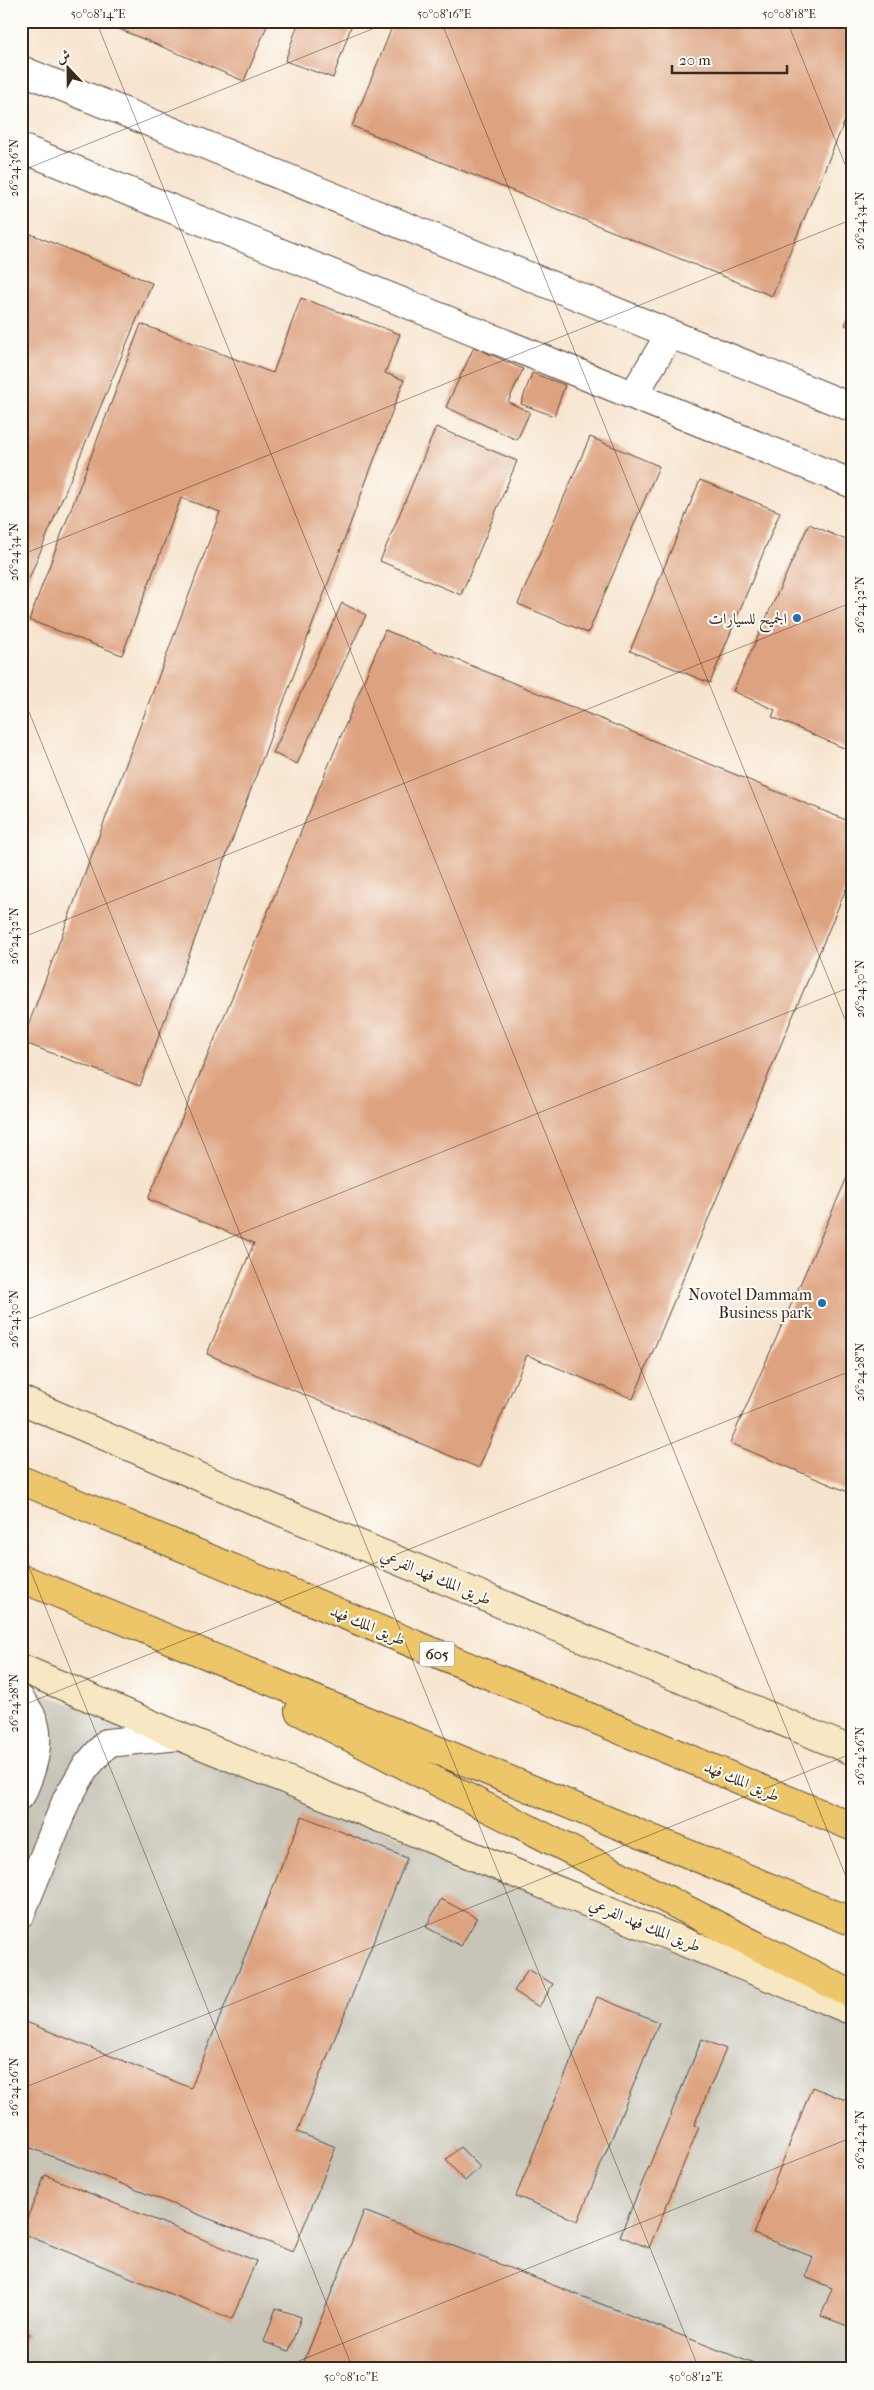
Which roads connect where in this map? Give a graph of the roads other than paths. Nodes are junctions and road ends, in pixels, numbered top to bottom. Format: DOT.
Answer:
graph roads {
  1 [pos="21,70"];
  2 [pos="21,148"];
  3 [pos="670,334"];
  4 [pos="634,394"];
  5 [pos="853,408"];
  6 [pos="853,484"];
  7 [pos="21,1400"];
  8 [pos="21,1480"];
  9 [pos="21,1578"];
  10 [pos="126,1623"];
  11 [pos="21,1668"];
  12 [pos="21,1700"];
  13 [pos="179,1736"];
  14 [pos="853,1751"];
  15 [pos="21,1795"];
  16 [pos="853,1827"];
  17 [pos="21,1913"];
  18 [pos="853,1922"];
  19 [pos="853,1996"];
  20 [pos="853,2012"];
  1 -- 3 [label="street"];
  2 -- 4 [label="street"];
  3 -- 4 [label="street"];
  3 -- 5 [label="street"];
  4 -- 6 [label="street"];
  7 -- 14 [label="main road, طريق الملك فهد الفرعي"];
  8 -- 16 [label="highway, طريق الملك فهد / 605"];
  9 -- 10 [label="highway"];
  10 -- 18 [label="highway"];
  10 -- 19 [label="highway"];
  11 -- 13 [label="main road, طريق الملك فهد الفرعي"];
  12 -- 15 [label="street"];
  13 -- 17 [label="street"];
  13 -- 20 [label="main road, طريق الملك فهد الفرعي"];
}
